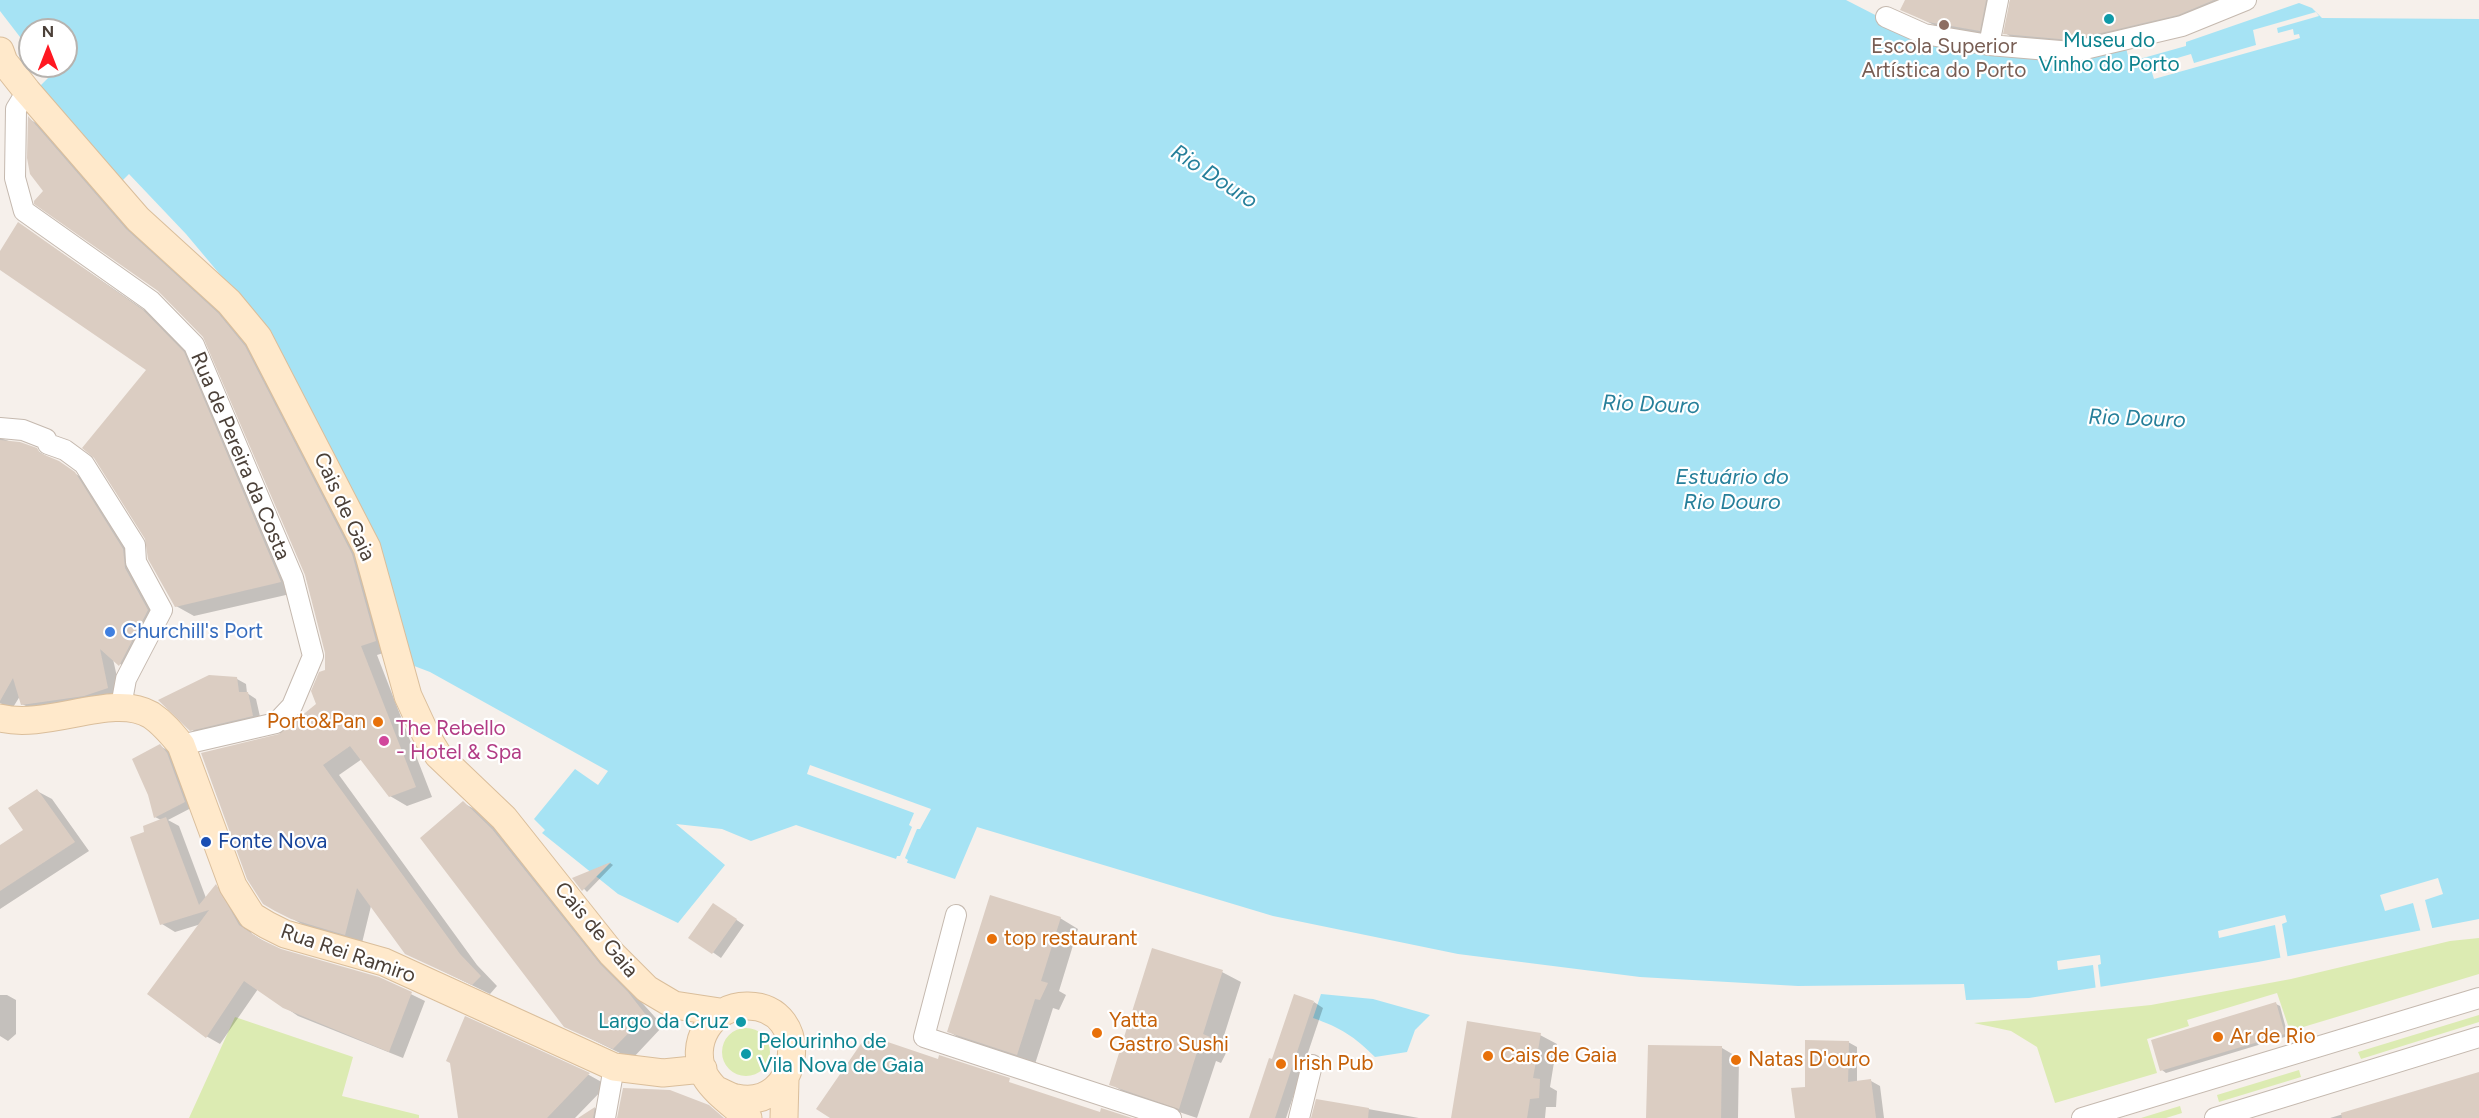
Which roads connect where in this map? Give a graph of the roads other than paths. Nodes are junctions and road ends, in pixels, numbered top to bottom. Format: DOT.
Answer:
graph roads {
  1 [pos="1998,0"];
  2 [pos="2246,0"];
  3 [pos="1892,7"];
  4 [pos="1989,45"];
  5 [pos="0,51"];
  6 [pos="27,91"];
  7 [pos="0,428"];
  8 [pos="121,706"];
  9 [pos="0,718"];
  10 [pos="181,745"];
  11 [pos="956,915"];
  12 [pos="2479,998"];
  13 [pos="674,1005"];
  14 [pos="720,1012"];
  15 [pos="2479,1037"];
  16 [pos="700,1042"];
  17 [pos="1312,1065"];
  18 [pos="614,1067"];
  19 [pos="703,1069"];
  20 [pos="785,1079"];
  21 [pos="719,1091"];
  22 [pos="605,1118"];
  23 [pos="748,1118"];
  24 [pos="784,1118"];
  25 [pos="1171,1118"];
  26 [pos="1299,1118"];
  27 [pos="2082,1118"];
  28 [pos="2215,1118"];
  1 -- 4 [label="street"];
  2 -- 4 [label="street"];
  3 -- 4 [label="street"];
  5 -- 6 [label="main road, Cais de Gaia"];
  6 -- 10 [label="street, Rua de Pereira da Costa"];
  6 -- 13 [label="main road, Cais de Gaia"];
  7 -- 8 [label="street"];
  8 -- 9 [label="main road, Rua Rei Ramiro"];
  8 -- 10 [label="main road, Rua Rei Ramiro"];
  10 -- 18 [label="main road, Rua Rei Ramiro"];
  11 -- 25 [label="street"];
  12 -- 27 [label="street"];
  13 -- 14 [label="main road, Cais de Gaia"];
  13 -- 16 [label="main road, Cais de Gaia"];
  14 -- 16 [label="main road"];
  14 -- 20 [label="main road"];
  15 -- 28 [label="street"];
  16 -- 19 [label="main road"];
  17 -- 26 [label="street"];
  18 -- 19 [label="main road, Rua Rei Ramiro"];
  18 -- 22 [label="street"];
  19 -- 21 [label="main road"];
  20 -- 21 [label="main road"];
  20 -- 24 [label="main road"];
  21 -- 23 [label="main road"];
}
